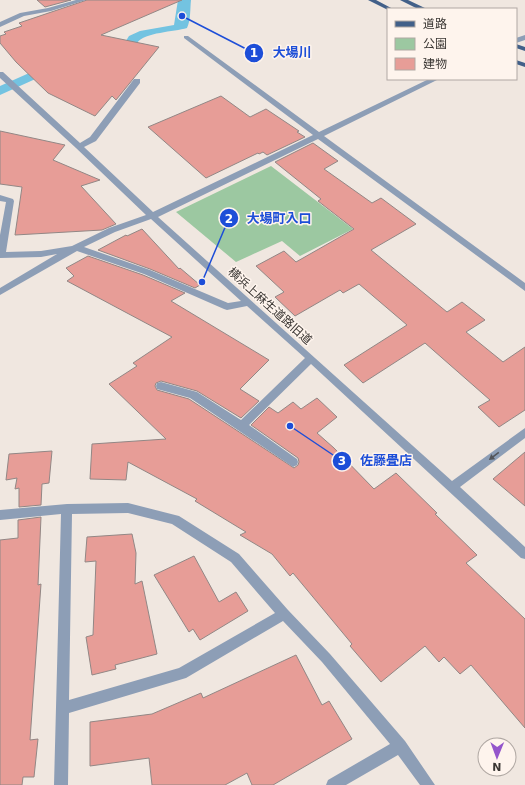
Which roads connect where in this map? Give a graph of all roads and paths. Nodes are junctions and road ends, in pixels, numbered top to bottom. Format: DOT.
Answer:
graph roads {
  1 [pos="83,0"];
  2 [pos="371,0"];
  3 [pos="403,0"];
  4 [pos="388,8"];
  5 [pos="422,8"];
  6 [pos="0,25"];
  7 [pos="186,37"];
  8 [pos="1,75"];
  9 [pos="433,80"];
  10 [pos="137,81"];
  11 [pos="317,135"];
  12 [pos="79,146"];
  13 [pos="0,198"];
  14 [pos="152,216"];
  15 [pos="77,248"];
  16 [pos="0,255"];
  17 [pos="525,288"];
  18 [pos="0,292"];
  19 [pos="248,303"];
  20 [pos="311,358"];
  21 [pos="161,386"];
  22 [pos="242,426"];
  23 [pos="525,432"];
  24 [pos="293,462"];
  25 [pos="452,487"];
  26 [pos="67,509"];
  27 [pos="0,515"];
  28 [pos="525,554"];
  29 [pos="284,614"];
  30 [pos="62,709"];
  31 [pos="400,746"];
  32 [pos="61,785"];
  33 [pos="333,785"];
  34 [pos="428,785"];
  1 -- 6 [label="street"];
  2 -- 4 [label="main road"];
  3 -- 5 [label="main road"];
  7 -- 11 [label="street"];
  8 -- 12 [label="street, 横浜上麻生道路旧道"];
  9 -- 11 [label="street"];
  10 -- 12 [label="street"];
  11 -- 14 [label="street"];
  11 -- 17 [label="street"];
  12 -- 14 [label="street, 横浜上麻生道路旧道"];
  13 -- 16 [label="street"];
  14 -- 15 [label="street"];
  14 -- 19 [label="street, 横浜上麻生道路旧道"];
  15 -- 16 [label="street"];
  15 -- 18 [label="street"];
  15 -- 19 [label="street"];
  19 -- 20 [label="street, 横浜上麻生道路旧道"];
  20 -- 22 [label="street"];
  20 -- 25 [label="street, 横浜上麻生道路旧道"];
  21 -- 22 [label="street"];
  22 -- 24 [label="street"];
  23 -- 25 [label="street, one-way"];
  25 -- 28 [label="street, 横浜上麻生道路旧道"];
  26 -- 27 [label="street"];
  26 -- 29 [label="street"];
  26 -- 30 [label="street"];
  29 -- 30 [label="street"];
  29 -- 31 [label="street"];
  30 -- 32 [label="street"];
  31 -- 33 [label="street"];
  31 -- 34 [label="street"];
}
